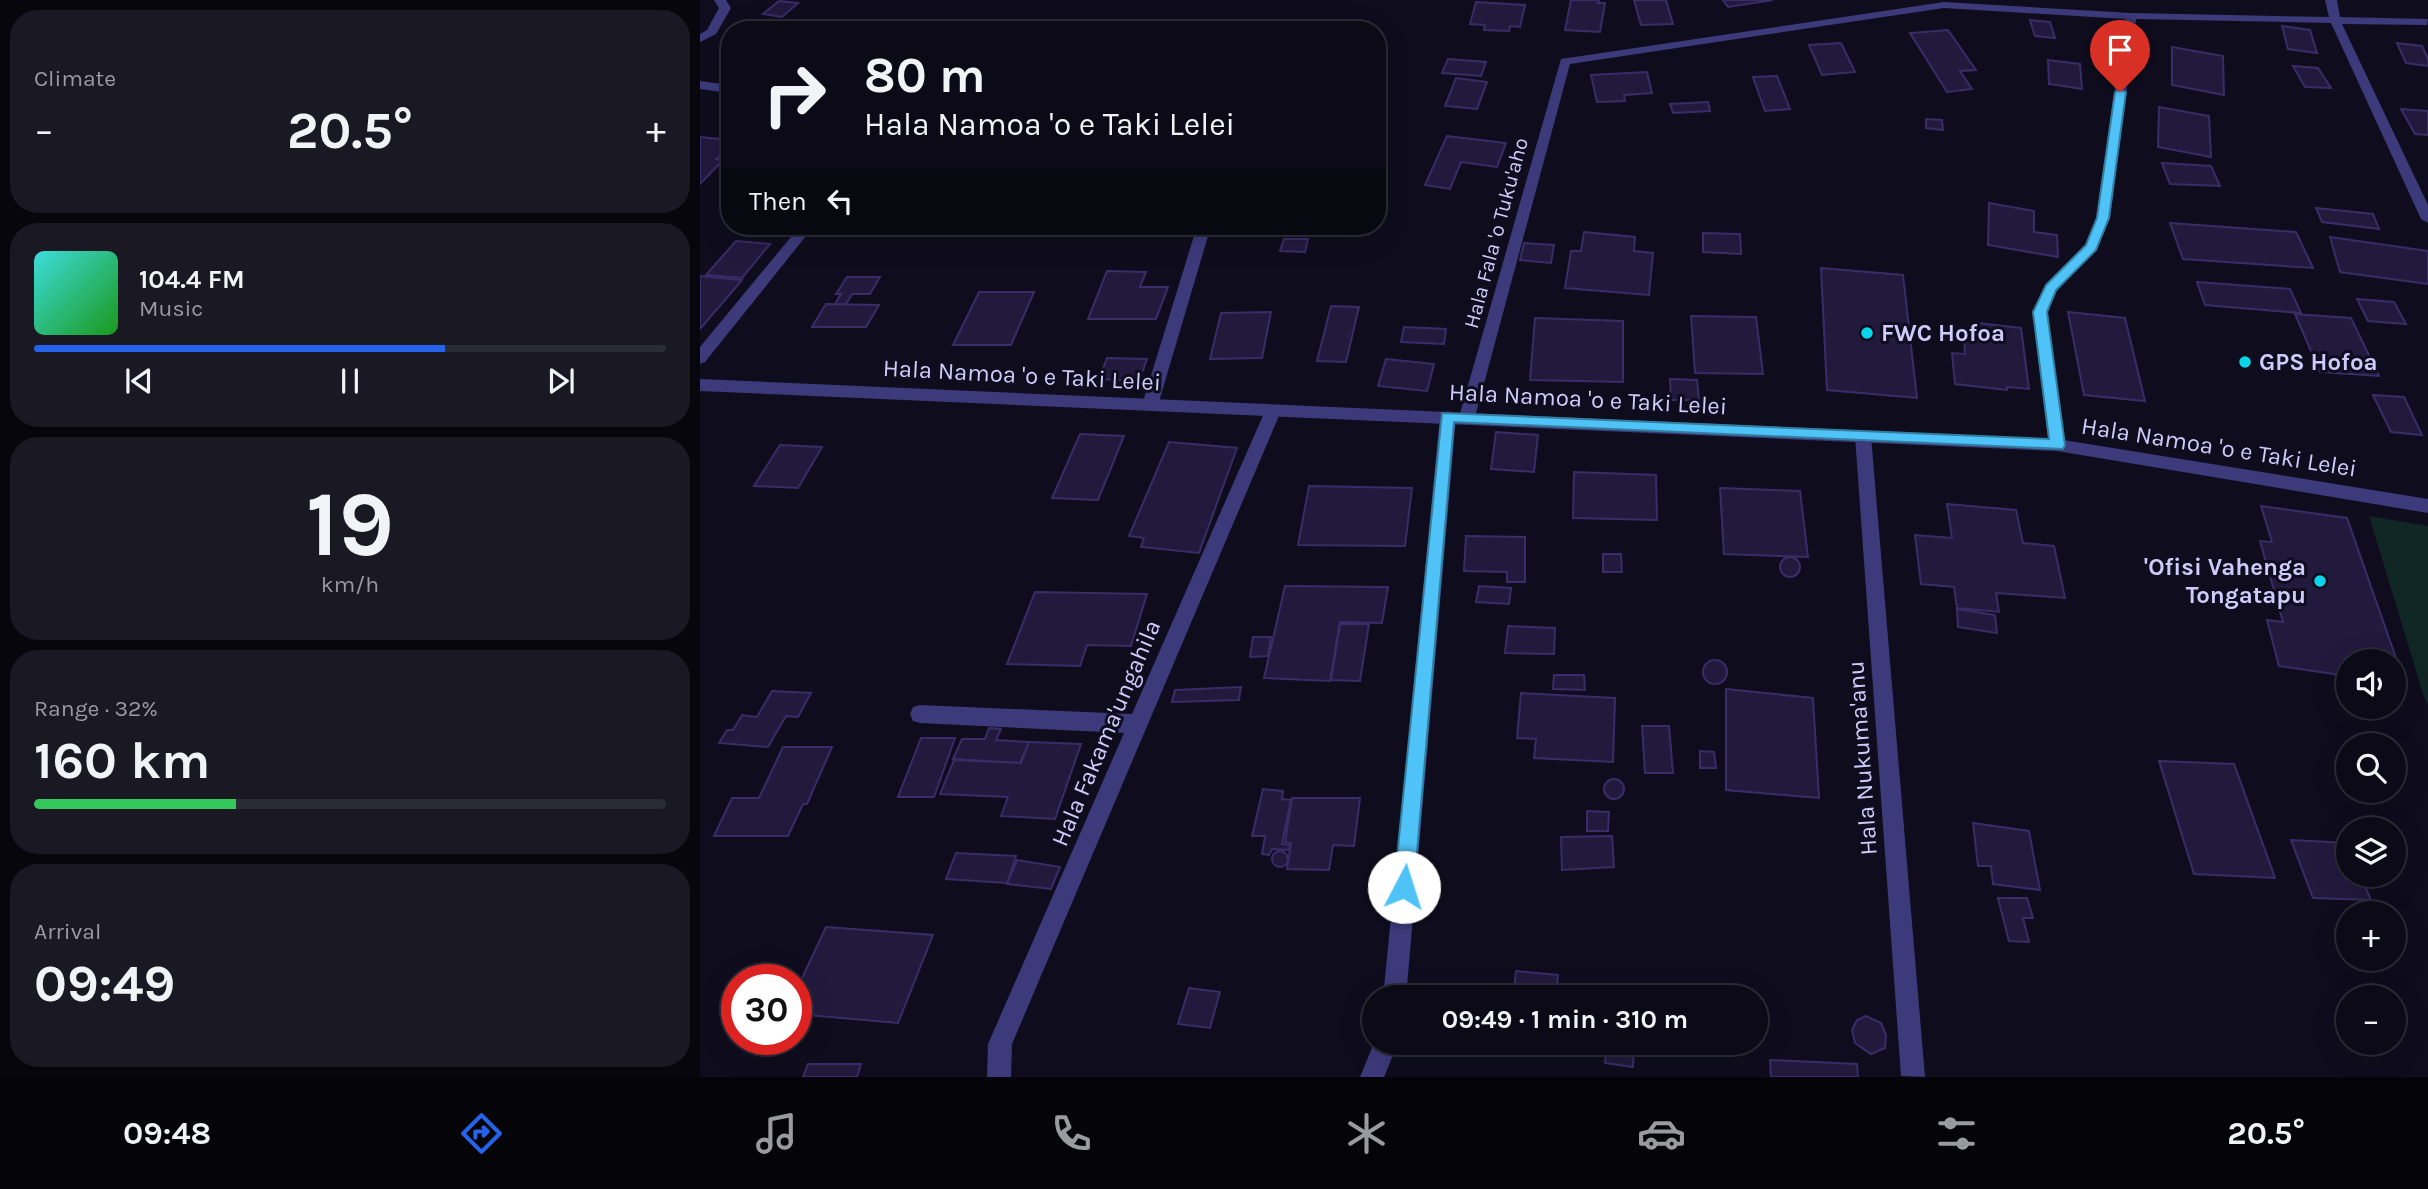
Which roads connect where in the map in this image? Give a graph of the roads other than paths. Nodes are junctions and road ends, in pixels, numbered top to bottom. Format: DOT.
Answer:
graph roads {
  1 [pos="720,0"];
  2 [pos="2331,0"];
  3 [pos="2131,16"];
  4 [pos="2335,20"];
  5 [pos="2427,22"];
  6 [pos="700,39"];
  7 [pos="700,85"];
  8 [pos="721,88"];
  9 [pos="2428,219"];
  10 [pos="800,235"];
  11 [pos="1201,235"];
  12 [pos="700,358"];
  13 [pos="700,385"];
  14 [pos="1150,405"];
  15 [pos="1273,411"];
  16 [pos="1457,417"];
  17 [pos="1863,436"];
  18 [pos="2057,445"];
  19 [pos="2428,506"];
  20 [pos="920,715"];
  21 [pos="1139,724"];
  22 [pos="1395,985"];
  23 [pos="1381,1055"];
  24 [pos="1913,1076"];
  25 [pos="999,1077"];
  26 [pos="1372,1077"];
  1 -- 6 [label="street"];
  2 -- 4 [label="street"];
  3 -- 4 [label="street"];
  3 -- 16 [label="street, Hala Fala 'o Tuku'aho"];
  3 -- 18 [label="street"];
  4 -- 5 [label="street"];
  4 -- 9 [label="street"];
  7 -- 8 [label="street"];
  10 -- 12 [label="street"];
  11 -- 14 [label="street"];
  13 -- 14 [label="street, Hala Namoa 'o e Taki Lelei"];
  14 -- 15 [label="street, Hala Namoa 'o e Taki Lelei"];
  15 -- 16 [label="street, Hala Namoa 'o e Taki Lelei"];
  15 -- 21 [label="street, Hala Fakama'ungahila"];
  16 -- 17 [label="street, Hala Namoa 'o e Taki Lelei"];
  16 -- 22 [label="street, Hala Fala 'o Tuku'aho"];
  17 -- 18 [label="street, Hala Namoa 'o e Taki Lelei"];
  17 -- 24 [label="street, Hala Nukuma'anu"];
  18 -- 19 [label="street, Hala Namoa 'o e Taki Lelei"];
  20 -- 21 [label="street"];
  21 -- 25 [label="street, Hala Fakama'ungahila"];
  23 -- 26 [label="street"];
}
